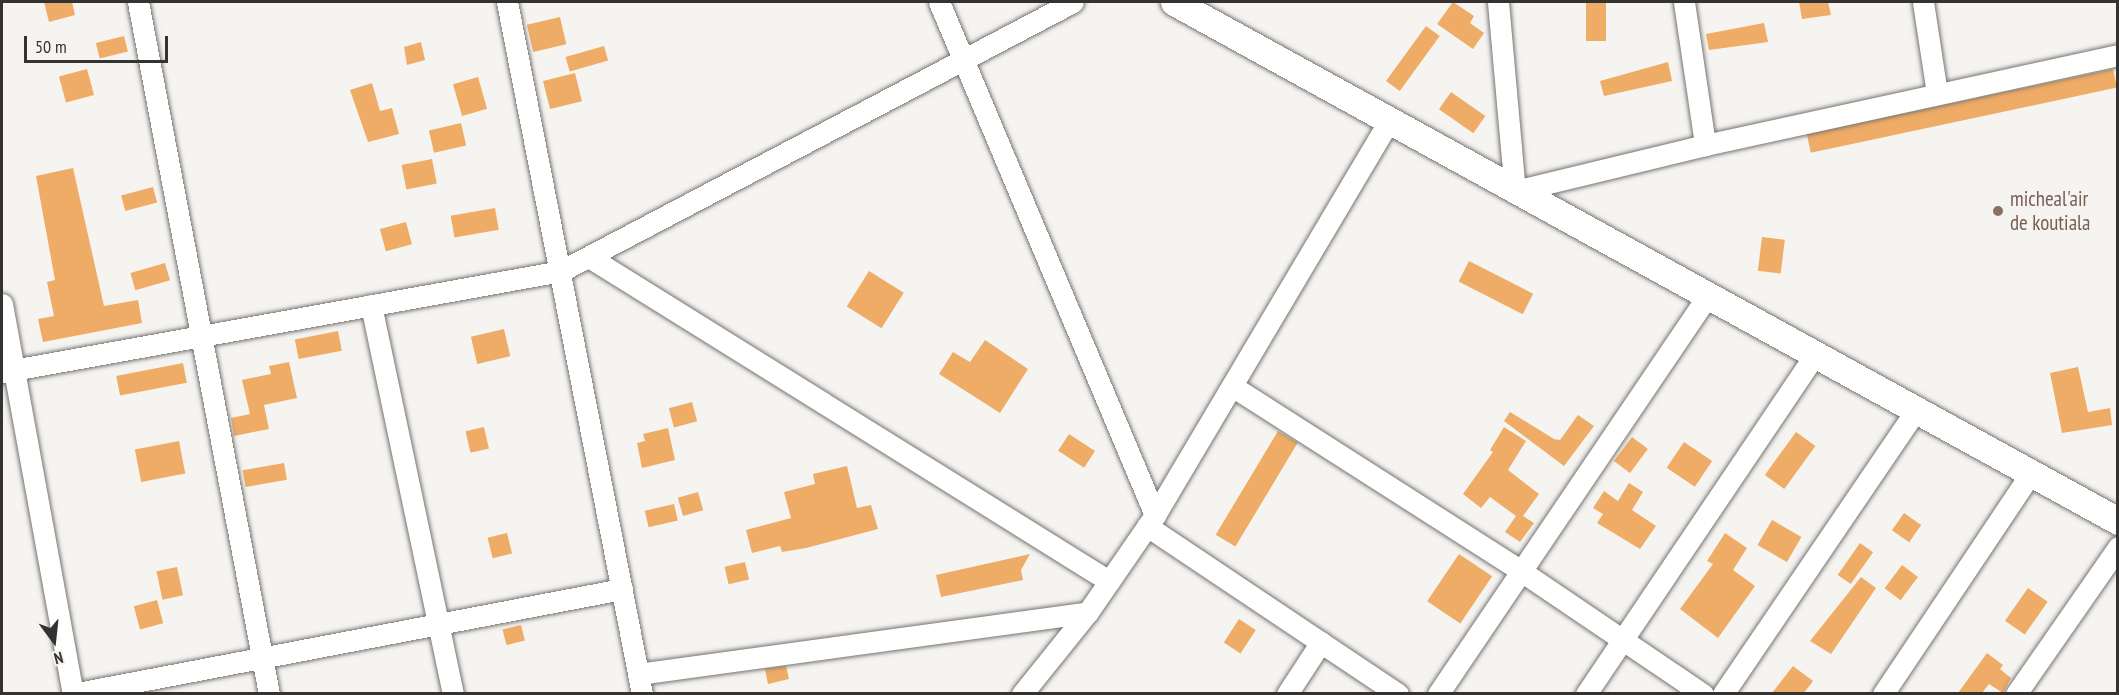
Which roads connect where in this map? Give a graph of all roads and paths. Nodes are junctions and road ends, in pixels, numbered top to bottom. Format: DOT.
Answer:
graph roads {
  1 [pos="138,2"];
  2 [pos="507,2"];
  3 [pos="939,2"];
  4 [pos="1073,2"];
  5 [pos="1174,2"];
  6 [pos="1498,2"];
  7 [pos="1684,2"];
  8 [pos="1923,2"];
  9 [pos="2118,55"];
  10 [pos="963,58"];
  11 [pos="1937,94"];
  12 [pos="1390,120"];
  13 [pos="1704,145"];
  14 [pos="1515,191"];
  15 [pos="588,257"];
  16 [pos="561,271"];
  17 [pos="1708,295"];
  18 [pos="2,304"];
  19 [pos="371,305"];
  20 [pos="202,336"];
  21 [pos="1815,355"];
  22 [pos="8,371"];
  23 [pos="1232,386"];
  24 [pos="1916,410"];
  25 [pos="2031,473"];
  26 [pos="1151,520"];
  27 [pos="2118,521"];
  28 [pos="2118,547"];
  29 [pos="1521,571"];
  30 [pos="1109,581"];
  31 [pos="622,589"];
  32 [pos="1088,612"];
  33 [pos="441,625"];
  34 [pos="1623,639"];
  35 [pos="1322,642"];
  36 [pos="263,658"];
  37 [pos="640,684"];
  38 [pos="73,693"];
  39 [pos="269,693"];
  40 [pos="453,693"];
  41 [pos="1022,693"];
  42 [pos="1287,693"];
  43 [pos="1398,693"];
  44 [pos="1438,693"];
  45 [pos="1586,693"];
  46 [pos="1703,693"];
  47 [pos="1723,693"];
  48 [pos="1883,693"];
  49 [pos="2016,693"];
  1 -- 20 [label="street"];
  2 -- 16 [label="street"];
  3 -- 10 [label="street"];
  4 -- 10 [label="street"];
  5 -- 12 [label="street"];
  6 -- 14 [label="street"];
  7 -- 13 [label="street"];
  8 -- 11 [label="street"];
  9 -- 11 [label="street"];
  10 -- 15 [label="street"];
  10 -- 26 [label="street"];
  11 -- 13 [label="street"];
  12 -- 14 [label="street"];
  12 -- 23 [label="street"];
  13 -- 14 [label="street"];
  14 -- 17 [label="street"];
  15 -- 16 [label="street"];
  15 -- 30 [label="street"];
  16 -- 19 [label="street"];
  16 -- 31 [label="street"];
  17 -- 21 [label="street"];
  17 -- 29 [label="street"];
  18 -- 22 [label="street"];
  19 -- 20 [label="street"];
  19 -- 33 [label="street"];
  20 -- 22 [label="street"];
  20 -- 36 [label="street"];
  21 -- 24 [label="street"];
  21 -- 34 [label="street"];
  22 -- 38 [label="street"];
  23 -- 26 [label="street"];
  23 -- 29 [label="street"];
  24 -- 25 [label="street"];
  24 -- 47 [label="street"];
  25 -- 27 [label="street"];
  25 -- 48 [label="street"];
  26 -- 30 [label="street"];
  26 -- 35 [label="street"];
  28 -- 49 [label="street"];
  29 -- 34 [label="street"];
  29 -- 44 [label="street"];
  30 -- 32 [label="street"];
  31 -- 33 [label="street"];
  31 -- 37 [label="street"];
  32 -- 37 [label="street"];
  32 -- 41 [label="street"];
  33 -- 36 [label="street"];
  33 -- 40 [label="street"];
  34 -- 45 [label="street"];
  34 -- 46 [label="street"];
  35 -- 42 [label="street"];
  35 -- 43 [label="street"];
  36 -- 38 [label="street"];
  36 -- 39 [label="street"];
}
